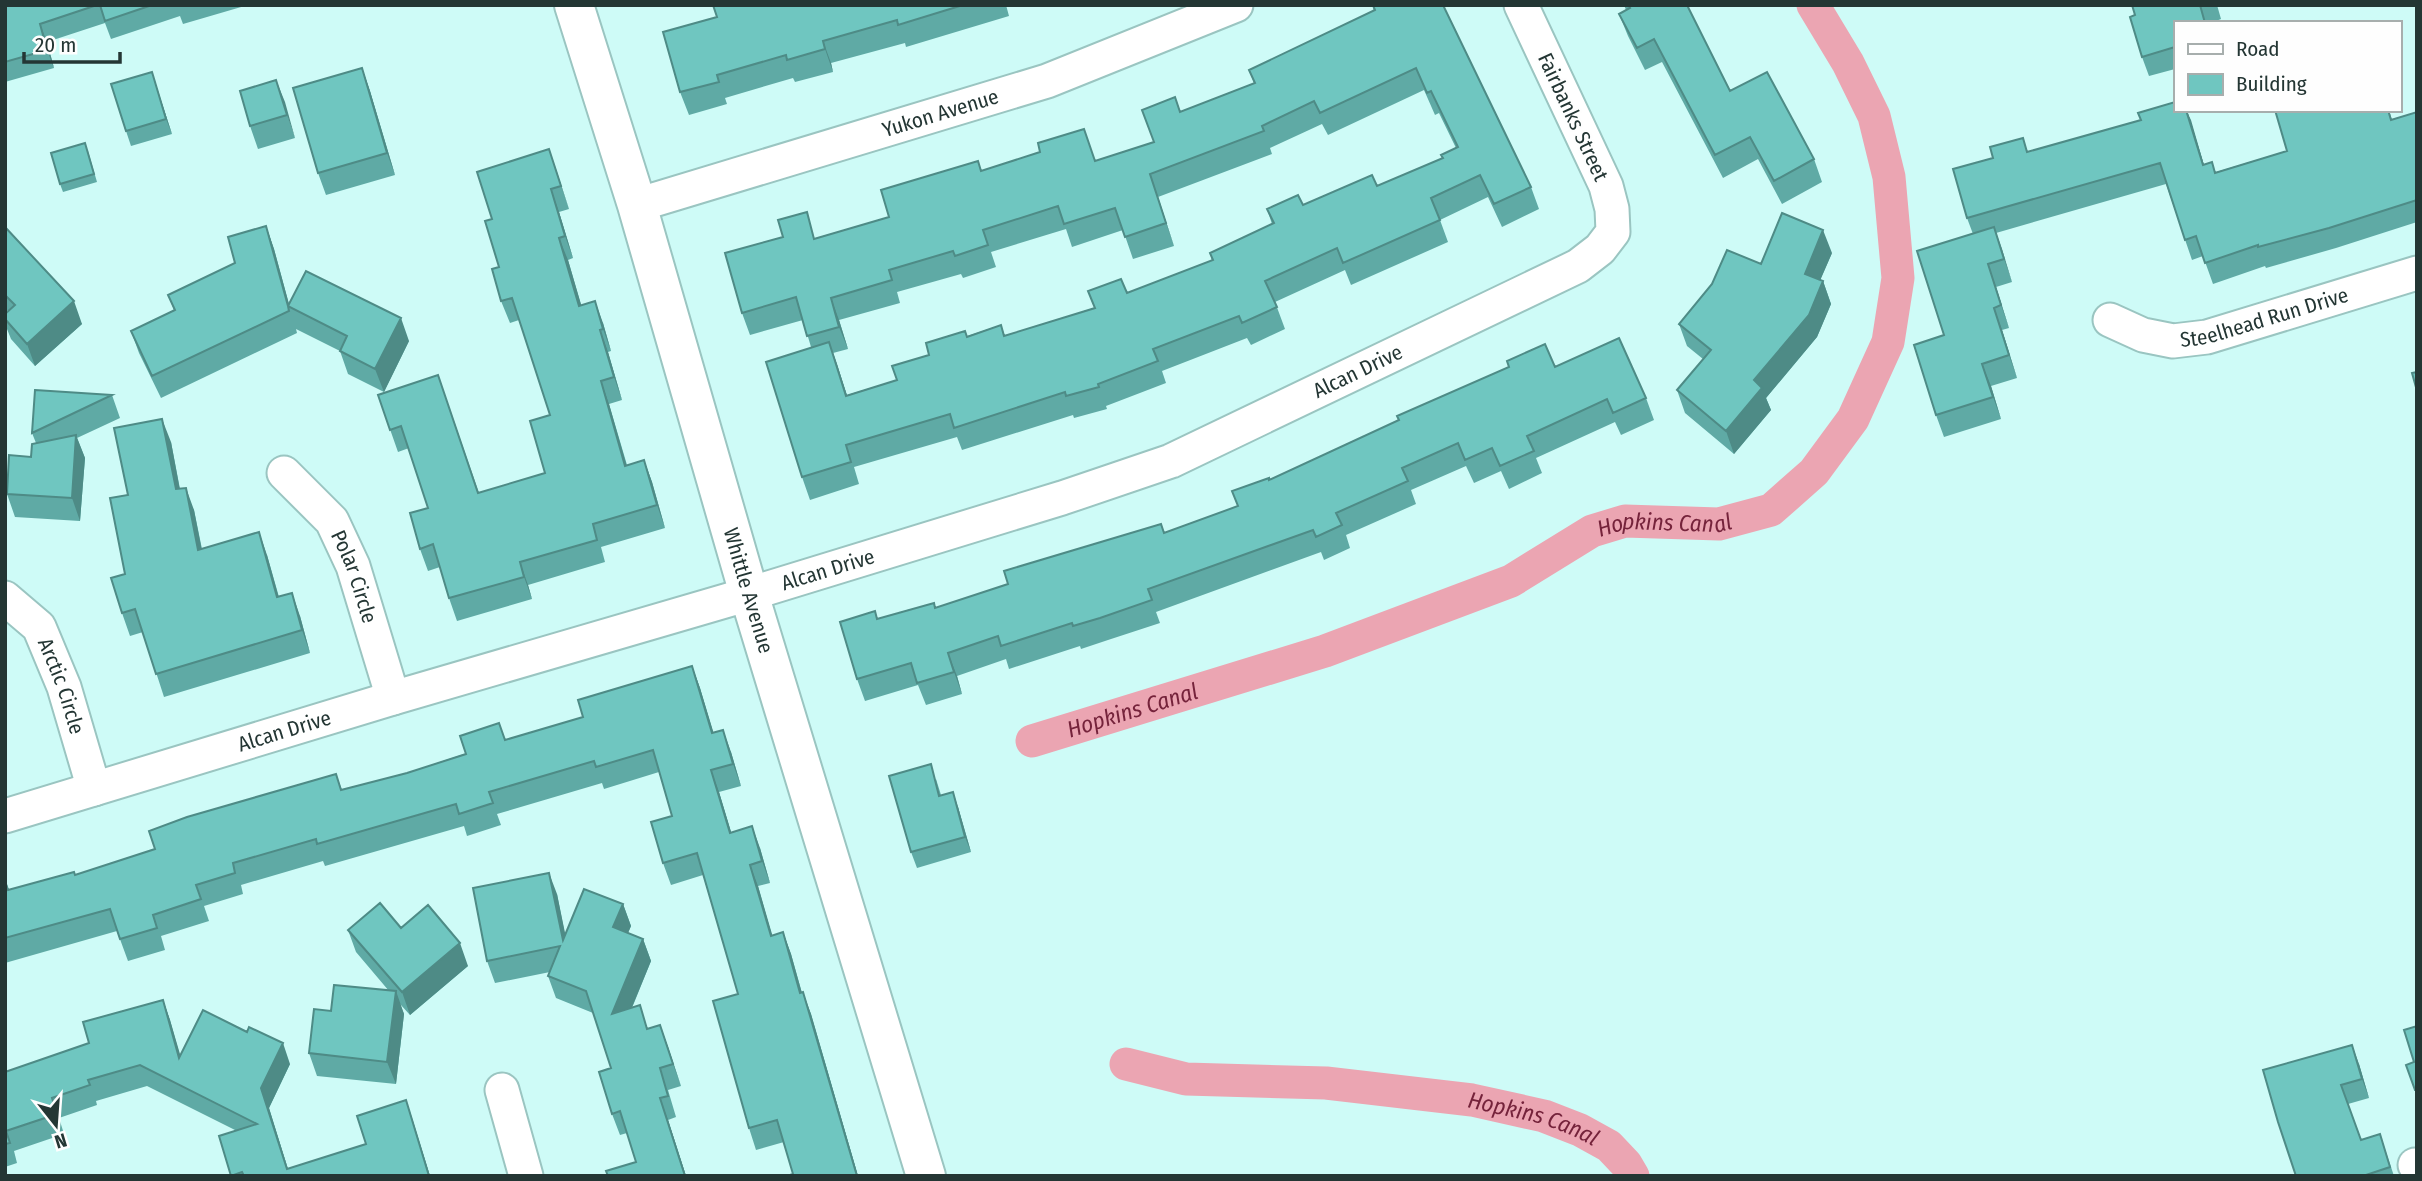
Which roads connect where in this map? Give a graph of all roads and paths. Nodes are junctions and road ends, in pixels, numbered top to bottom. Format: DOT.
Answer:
graph roads {
  1 [pos="574,5"];
  2 [pos="1236,5"];
  3 [pos="1521,5"];
  4 [pos="638,205"];
  5 [pos="1613,232"];
  6 [pos="2417,273"];
  7 [pos="2110,320"];
  8 [pos="284,473"];
  9 [pos="749,594"];
  10 [pos="5,598"];
  11 [pos="393,698"];
  12 [pos="93,789"];
  13 [pos="5,816"];
  14 [pos="502,1090"];
  15 [pos="526,1176"];
  16 [pos="926,1176"];
  1 -- 4 [label="street, Whittle Avenue"];
  2 -- 4 [label="street, Yukon Avenue"];
  3 -- 5 [label="street, Fairbanks Street"];
  4 -- 9 [label="street, Whittle Avenue"];
  5 -- 9 [label="street, Alcan Drive"];
  6 -- 7 [label="street, Steelhead Run Drive"];
  8 -- 11 [label="street, Polar Circle"];
  9 -- 11 [label="street, Alcan Drive"];
  9 -- 16 [label="street, Whittle Avenue"];
  10 -- 12 [label="street, Arctic Circle"];
  11 -- 12 [label="street, Alcan Drive"];
  12 -- 13 [label="street, Alcan Drive"];
  14 -- 15 [label="street"];
}
